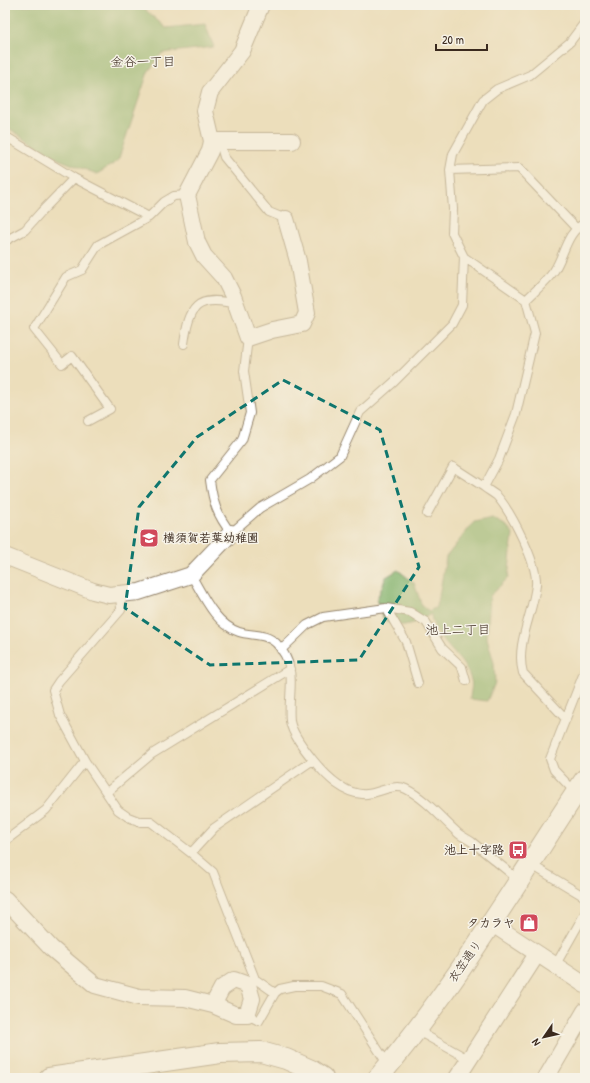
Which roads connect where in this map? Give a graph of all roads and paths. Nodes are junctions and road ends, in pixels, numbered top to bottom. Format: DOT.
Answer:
graph roads {
  1 [pos="261,5"];
  2 [pos="585,22"];
  3 [pos="5,136"];
  4 [pos="292,141"];
  5 [pos="216,142"];
  6 [pos="450,170"];
  7 [pos="74,178"];
  8 [pos="187,195"];
  9 [pos="149,217"];
  10 [pos="286,219"];
  11 [pos="585,223"];
  12 [pos="575,227"];
  13 [pos="5,241"];
  14 [pos="464,257"];
  15 [pos="526,300"];
  16 [pos="236,304"];
  17 [pos="248,338"];
  18 [pos="184,344"];
  19 [pos="88,421"];
  20 [pos="484,487"];
  21 [pos="427,514"];
  22 [pos="231,533"];
  23 [pos="5,556"];
  24 [pos="191,575"];
  25 [pos="120,593"];
  26 [pos="386,608"];
  27 [pos="280,650"];
  28 [pos="290,669"];
  29 [pos="585,670"];
  30 [pos="466,681"];
  31 [pos="418,683"];
  32 [pos="566,719"];
  33 [pos="313,760"];
  34 [pos="85,761"];
  35 [pos="582,786"];
  36 [pos="107,792"];
  37 [pos="5,841"];
  38 [pos="192,853"];
  39 [pos="530,864"];
  40 [pos="519,880"];
  41 [pos="585,897"];
  42 [pos="5,899"];
  43 [pos="585,913"];
  44 [pos="492,923"];
  45 [pos="538,954"];
  46 [pos="555,966"];
  47 [pos="585,985"];
  48 [pos="275,993"];
  49 [pos="213,1005"];
  50 [pos="585,1011"];
  51 [pos="247,1015"];
  52 [pos="416,1030"];
  53 [pos="468,1059"];
  54 [pos="383,1072"];
  55 [pos="73,1076"];
  56 [pos="49,1078"];
  57 [pos="323,1078"];
  58 [pos="457,1078"];
  59 [pos="546,1078"];
  1 -- 5 [label="street"];
  2 -- 6 [label="lane"];
  3 -- 7 [label="lane"];
  4 -- 5 [label="street"];
  5 -- 8 [label="street"];
  5 -- 10 [label="lane"];
  6 -- 12 [label="lane"];
  6 -- 14 [label="lane"];
  7 -- 9 [label="lane"];
  7 -- 13 [label="lane"];
  8 -- 9 [label="lane"];
  8 -- 16 [label="street"];
  9 -- 19 [label="lane"];
  10 -- 17 [label="street"];
  11 -- 12 [label="lane"];
  12 -- 15 [label="lane"];
  14 -- 15 [label="lane"];
  14 -- 22 [label="lane"];
  15 -- 20 [label="lane"];
  16 -- 17 [label="street"];
  16 -- 18 [label="lane"];
  17 -- 22 [label="lane"];
  20 -- 21 [label="lane"];
  20 -- 32 [label="lane"];
  22 -- 24 [label="street"];
  23 -- 25 [label="street"];
  24 -- 25 [label="street"];
  24 -- 27 [label="lane"];
  25 -- 34 [label="lane"];
  26 -- 27 [label="lane"];
  26 -- 30 [label="lane"];
  26 -- 31 [label="lane"];
  27 -- 28 [label="lane"];
  28 -- 33 [label="lane"];
  28 -- 36 [label="lane"];
  29 -- 32 [label="lane"];
  32 -- 35 [label="lane"];
  33 -- 38 [label="lane"];
  33 -- 40 [label="lane"];
  34 -- 36 [label="lane"];
  34 -- 37 [label="lane"];
  35 -- 39 [label="street, 衣笠通り"];
  36 -- 38 [label="lane"];
  38 -- 48 [label="lane"];
  39 -- 40 [label="street, 衣笠通り"];
  39 -- 41 [label="lane"];
  40 -- 44 [label="street, 衣笠通り"];
  42 -- 49 [label="street"];
  43 -- 46 [label="lane"];
  44 -- 45 [label="street"];
  44 -- 52 [label="street, 衣笠通り"];
  45 -- 46 [label="street"];
  45 -- 53 [label="street"];
  46 -- 47 [label="street"];
  48 -- 51 [label="lane"];
  48 -- 54 [label="lane"];
  49 -- 51 [label="street"];
  49 -- 51 [label="street"];
  50 -- 59 [label="street"];
  52 -- 53 [label="lane"];
  52 -- 54 [label="street, 衣笠通り"];
  53 -- 58 [label="street"];
  55 -- 56 [label="street"];
  55 -- 57 [label="street"];
}
